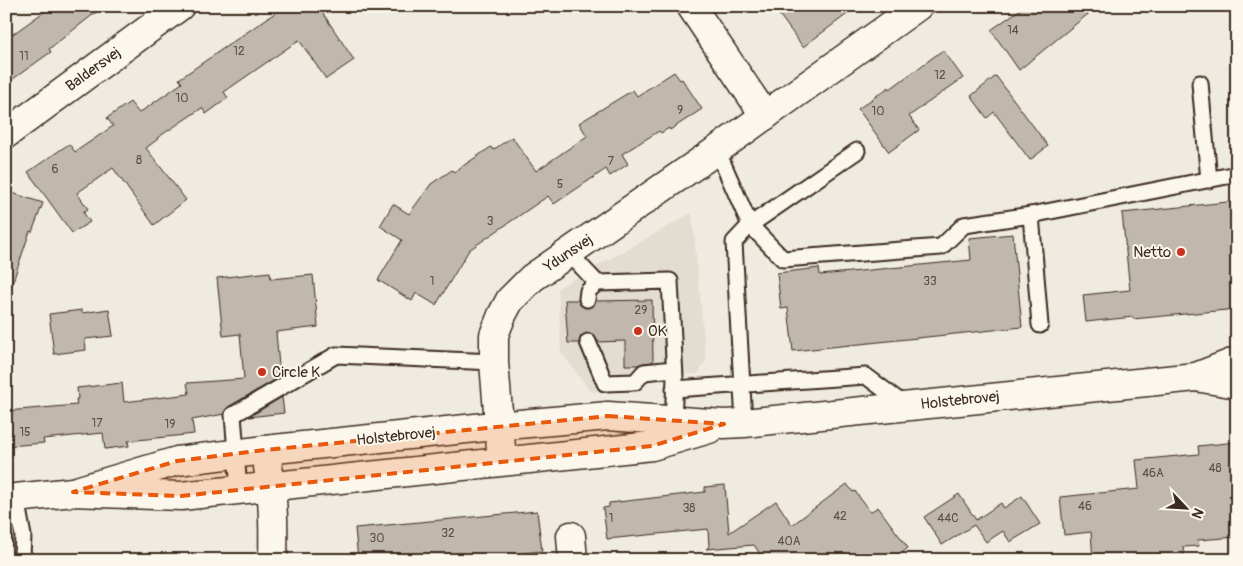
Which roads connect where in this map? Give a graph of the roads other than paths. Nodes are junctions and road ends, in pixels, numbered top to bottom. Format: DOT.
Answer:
graph roads {
  1 [pos="180,6"];
  2 [pos="691,6"];
  3 [pos="918,6"];
  4 [pos="1200,83"];
  5 [pos="765,116"];
  6 [pos="6,134"];
  7 [pos="717,150"];
  8 [pos="856,151"];
  9 [pos="1237,174"];
  10 [pos="1210,180"];
  11 [pos="1031,215"];
  12 [pos="750,225"];
  13 [pos="571,252"];
  14 [pos="597,283"];
  15 [pos="586,299"];
  16 [pos="1040,325"];
  17 [pos="588,342"];
  18 [pos="1237,361"];
  19 [pos="494,362"];
  20 [pos="1196,377"];
  21 [pos="674,379"];
  22 [pos="742,384"];
  23 [pos="1237,384"];
  24 [pos="906,406"];
  25 [pos="673,421"];
  26 [pos="734,424"];
  27 [pos="499,426"];
  28 [pos="265,450"];
  29 [pos="236,454"];
  30 [pos="502,461"];
  31 [pos="272,486"];
  32 [pos="239,490"];
  33 [pos="73,492"];
  34 [pos="11,499"];
  35 [pos="27,560"];
  36 [pos="273,560"];
  1 -- 6 [label="main road, Baldersvej"];
  2 -- 5 [label="main road"];
  3 -- 5 [label="main road, Ydunsvej"];
  4 -- 10 [label="lane"];
  5 -- 7 [label="main road, Ydunsvej"];
  7 -- 12 [label="lane"];
  7 -- 13 [label="main road, Ydunsvej"];
  8 -- 12 [label="lane"];
  9 -- 10 [label="lane"];
  10 -- 11 [label="lane"];
  11 -- 12 [label="lane"];
  11 -- 16 [label="lane"];
  12 -- 22 [label="lane"];
  13 -- 14 [label="lane"];
  13 -- 19 [label="main road, Ydunsvej"];
  14 -- 15 [label="lane"];
  14 -- 21 [label="lane"];
  17 -- 21 [label="lane"];
  18 -- 20 [label="main road, Holstebrovej"];
  19 -- 27 [label="main road, Ydunsvej"];
  19 -- 29 [label="lane"];
  20 -- 23 [label="main road, Holstebrovej"];
  20 -- 24 [label="main road, Holstebrovej"];
  21 -- 22 [label="lane"];
  21 -- 25 [label="lane"];
  22 -- 24 [label="lane"];
  22 -- 26 [label="lane"];
  24 -- 26 [label="main road, Holstebrovej"];
  25 -- 26 [label="main road, Holstebrovej"];
  25 -- 27 [label="main road, Holstebrovej"];
  26 -- 30 [label="main road, Holstebrovej"];
  27 -- 28 [label="main road, Holstebrovej"];
  27 -- 30 [label="main road, Ydunsvej"];
  28 -- 29 [label="main road, Holstebrovej"];
  28 -- 31 [label="main road"];
  29 -- 32 [label="lane"];
  29 -- 33 [label="main road, Holstebrovej"];
  30 -- 31 [label="main road, Holstebrovej"];
  31 -- 32 [label="main road, Holstebrovej"];
  31 -- 36 [label="main road"];
  32 -- 33 [label="main road, Holstebrovej"];
  33 -- 34 [label="main road, Holstebrovej"];
  34 -- 35 [label="lane"];
}
